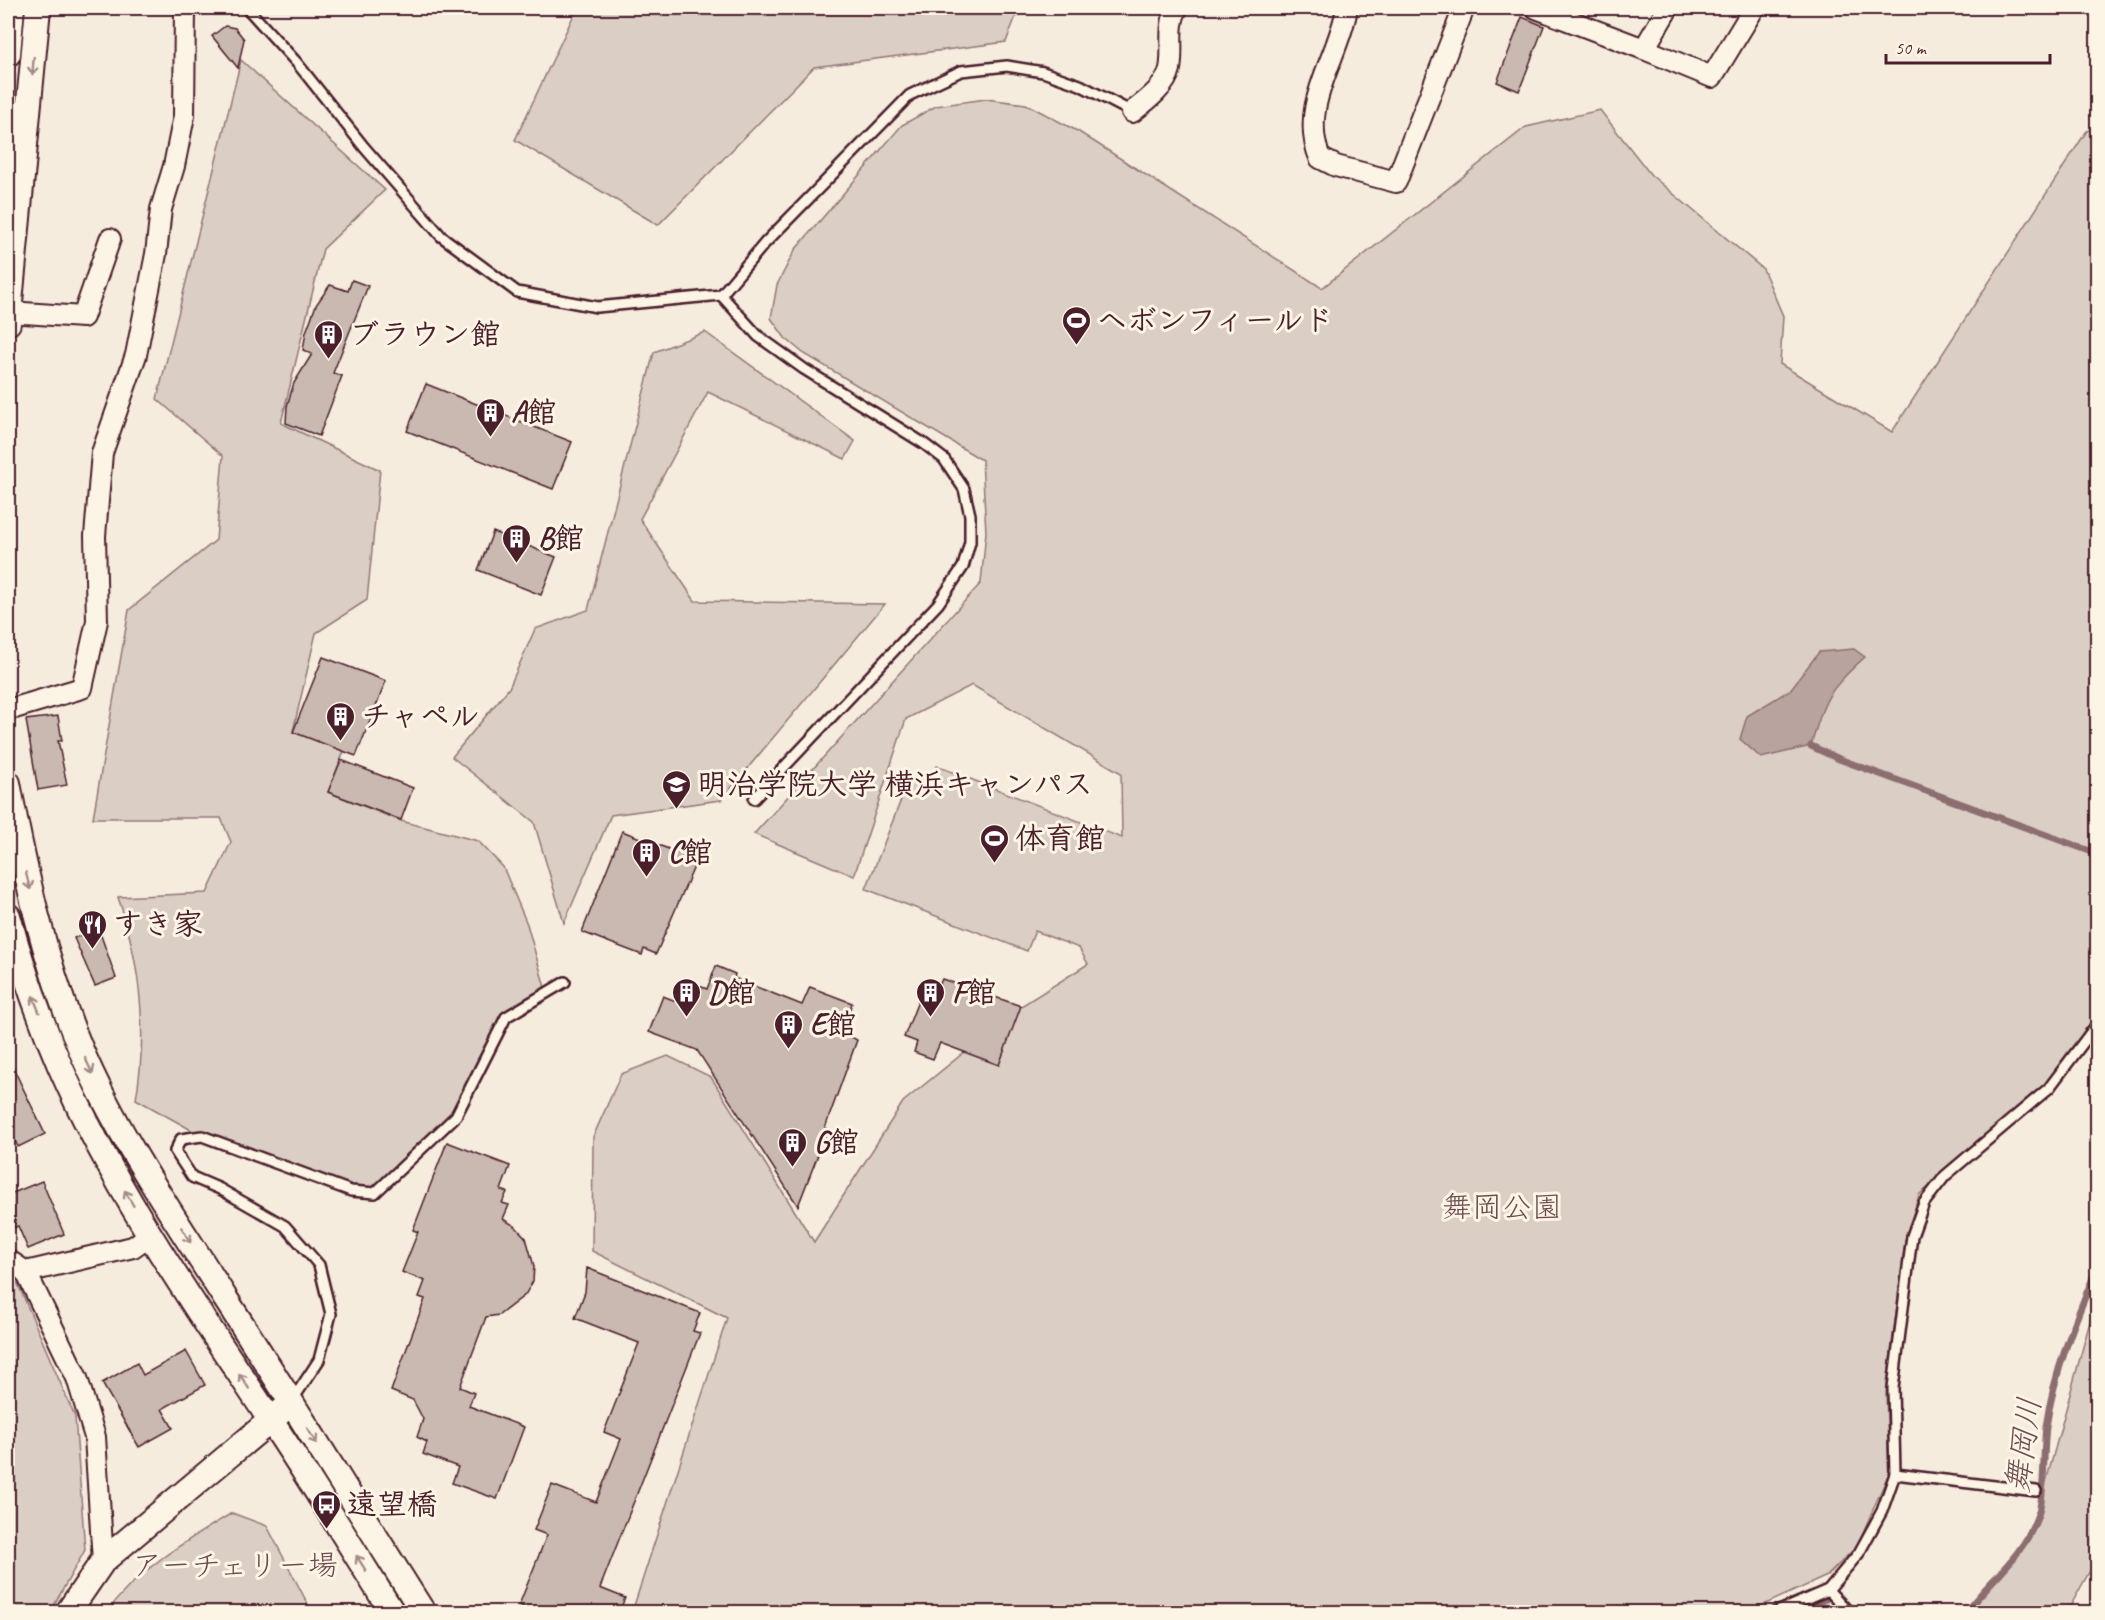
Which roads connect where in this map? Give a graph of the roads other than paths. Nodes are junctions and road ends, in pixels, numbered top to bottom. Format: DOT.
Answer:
graph roads {
  1 [pos="12,8"];
  2 [pos="38,8"];
  3 [pos="185,8"];
  4 [pos="247,8"];
  5 [pos="1177,8"];
  6 [pos="1347,8"];
  7 [pos="1464,8"];
  8 [pos="1536,8"];
  9 [pos="1668,8"];
  10 [pos="1754,8"];
  11 [pos="1644,49"];
  12 [pos="8,54"];
  13 [pos="1132,112"];
  14 [pos="18,121"];
  15 [pos="110,239"];
  16 [pos="721,295"];
  17 [pos="8,318"];
  18 [pos="8,710"];
  19 [pos="8,783"];
  20 [pos="754,799"];
  21 [pos="8,916"];
  22 [pos="565,982"];
  23 [pos="2097,1023"];
  24 [pos="150,1235"];
  25 [pos="8,1260"];
  26 [pos="26,1272"];
  27 [pos="291,1403"];
  28 [pos="271,1420"];
  29 [pos="1895,1474"];
  30 [pos="2036,1491"];
  31 [pos="103,1561"];
  32 [pos="1828,1590"];
  33 [pos="68,1612"];
  34 [pos="392,1612"];
  35 [pos="423,1612"];
  36 [pos="1777,1612"];
  37 [pos="1849,1612"];
  1 -- 12 [label="street"];
  2 -- 14 [label="street, one-way"];
  3 -- 18 [label="street"];
  4 -- 16 [label="lane"];
  5 -- 13 [label="street"];
  6 -- 7 [label="street"];
  8 -- 11 [label="street"];
  9 -- 11 [label="street"];
  10 -- 11 [label="street"];
  13 -- 16 [label="lane"];
  14 -- 17 [label="street"];
  15 -- 17 [label="street"];
  16 -- 20 [label="lane"];
  19 -- 27 [label="street, one-way"];
  24 -- 21 [label="street, one-way"];
  22 -- 27 [label="lane"];
  23 -- 29 [label="lane"];
  24 -- 26 [label="street"];
  28 -- 24 [label="street, one-way"];
  25 -- 26 [label="street"];
  26 -- 31 [label="street"];
  27 -- 28 [label="street"];
  27 -- 35 [label="street, one-way"];
  28 -- 31 [label="street"];
  34 -- 28 [label="street, one-way"];
  29 -- 30 [label="lane"];
  29 -- 32 [label="lane"];
  31 -- 33 [label="street"];
  32 -- 36 [label="lane"];
  32 -- 37 [label="lane"];
}
